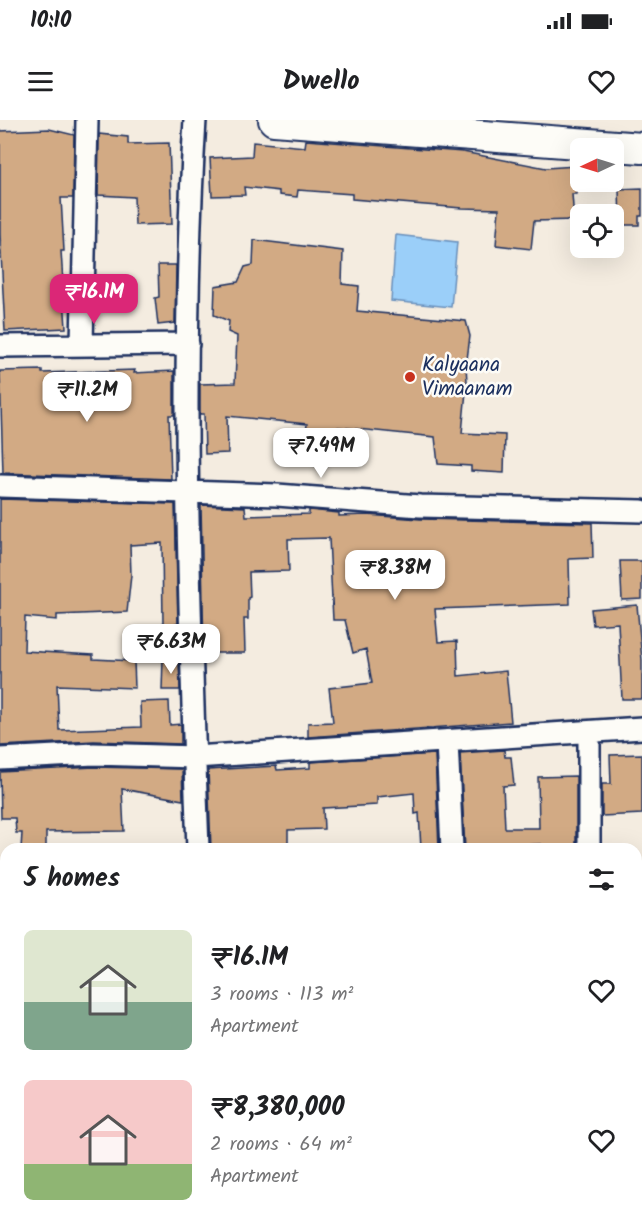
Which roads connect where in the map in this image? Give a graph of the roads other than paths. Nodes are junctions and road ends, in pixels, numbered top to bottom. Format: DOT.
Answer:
graph roads {
  1 [pos="87,120"];
  2 [pos="195,120"];
  3 [pos="274,120"];
  4 [pos="642,148"];
  5 [pos="82,344"];
  6 [pos="188,344"];
  7 [pos="0,346"];
  8 [pos="0,486"];
  9 [pos="186,491"];
  10 [pos="642,511"];
  11 [pos="642,728"];
  12 [pos="589,732"];
  13 [pos="447,741"];
  14 [pos="195,757"];
  15 [pos="0,759"];
  16 [pos="198,843"];
  17 [pos="452,843"];
  18 [pos="589,843"];
  1 -- 5 [label="street"];
  2 -- 6 [label="street"];
  3 -- 4 [label="main road"];
  5 -- 6 [label="street"];
  5 -- 7 [label="street"];
  6 -- 9 [label="street"];
  8 -- 9 [label="street"];
  9 -- 10 [label="street"];
  9 -- 14 [label="street"];
  11 -- 12 [label="street"];
  12 -- 13 [label="street"];
  12 -- 18 [label="street"];
  13 -- 14 [label="street"];
  13 -- 17 [label="street"];
  14 -- 15 [label="street"];
  14 -- 16 [label="street"];
}
